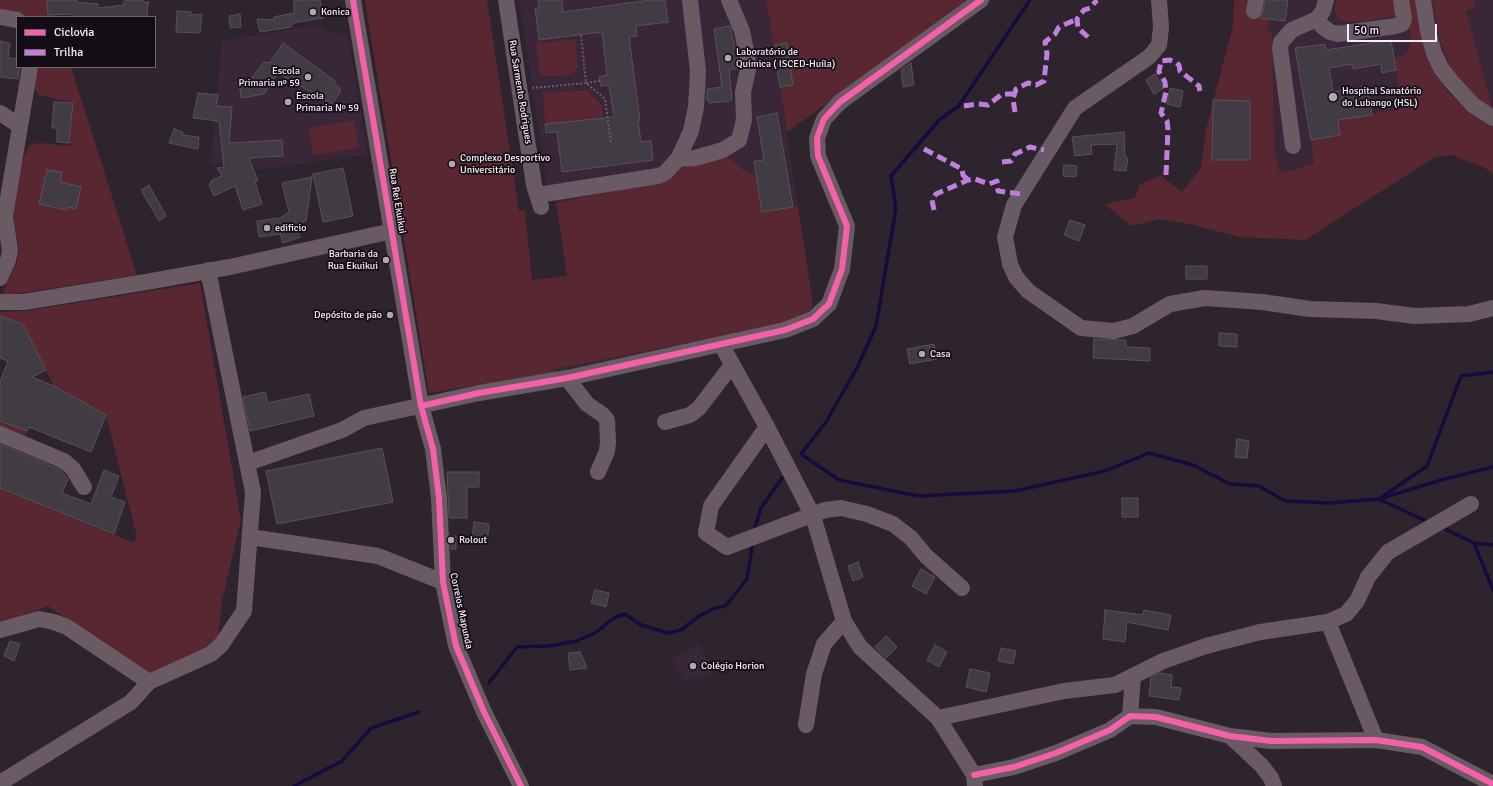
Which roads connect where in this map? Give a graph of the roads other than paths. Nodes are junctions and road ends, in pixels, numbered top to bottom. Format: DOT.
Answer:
graph roads {
  1 [pos="354,0"];
  2 [pos="506,0"];
  3 [pos="690,0"];
  4 [pos="730,0"];
  5 [pos="981,0"];
  6 [pos="1159,0"];
  7 [pos="1327,0"];
  8 [pos="1401,0"];
  9 [pos="1423,0"];
  10 [pos="0,17"];
  11 [pos="1317,19"];
  12 [pos="16,20"];
  13 [pos="30,68"];
  14 [pos="0,113"];
  15 [pos="1493,118"];
  16 [pos="20,126"];
  17 [pos="1294,146"];
  18 [pos="678,159"];
  19 [pos="392,231"];
  20 [pos="208,270"];
  21 [pos="0,278"];
  22 [pos="0,302"];
  23 [pos="1493,308"];
  24 [pos="721,344"];
  25 [pos="732,365"];
  26 [pos="567,378"];
  27 [pos="422,406"];
  28 [pos="665,422"];
  29 [pos="767,426"];
  30 [pos="0,434"];
  31 [pos="248,463"];
  32 [pos="598,472"];
  33 [pos="84,487"];
  34 [pos="1471,504"];
  35 [pos="813,516"];
  36 [pos="250,537"];
  37 [pos="443,582"];
  38 [pos="962,588"];
  39 [pos="844,621"];
  40 [pos="1328,622"];
  41 [pos="0,630"];
  42 [pos="1133,677"];
  43 [pos="149,682"];
  44 [pos="1130,716"];
  45 [pos="938,718"];
  46 [pos="806,725"];
  47 [pos="1230,736"];
  48 [pos="1376,740"];
  49 [pos="974,780"];
  50 [pos="0,784"];
  51 [pos="1493,784"];
  52 [pos="5,786"];
  53 [pos="521,786"];
  54 [pos="1274,786"];
  1 -- 19 [label="street, Rua Rei Ekuikui"];
  2 -- 18 [label="street, Rua Sarmento Rodrigues"];
  3 -- 18 [label="street"];
  4 -- 18 [label="street"];
  5 -- 24 [label="street"];
  6 -- 23 [label="street"];
  7 -- 11 [label="street"];
  8 -- 11 [label="street"];
  9 -- 15 [label="street"];
  10 -- 12 [label="street"];
  11 -- 17 [label="street"];
  13 -- 16 [label="street"];
  14 -- 16 [label="street"];
  16 -- 21 [label="street"];
  19 -- 20 [label="street"];
  19 -- 27 [label="street, Rua Rei Ekuikui"];
  20 -- 22 [label="street"];
  20 -- 31 [label="street"];
  24 -- 25 [label="street"];
  24 -- 26 [label="street"];
  25 -- 28 [label="street"];
  25 -- 29 [label="street"];
  26 -- 27 [label="street"];
  26 -- 32 [label="street"];
  27 -- 31 [label="street"];
  27 -- 37 [label="street, Correios Mapunda"];
  29 -- 35 [label="street"];
  29 -- 35 [label="street"];
  30 -- 33 [label="street"];
  31 -- 36 [label="street"];
  34 -- 40 [label="street"];
  35 -- 38 [label="street"];
  35 -- 39 [label="street"];
  36 -- 37 [label="street"];
  36 -- 43 [label="street"];
  37 -- 53 [label="street, Correios Mapunda"];
  39 -- 45 [label="street"];
  39 -- 46 [label="street"];
  40 -- 42 [label="street"];
  40 -- 48 [label="street"];
  41 -- 43 [label="street"];
  42 -- 44 [label="street"];
  42 -- 45 [label="street"];
  43 -- 50 [label="street"];
  44 -- 47 [label="street"];
  44 -- 49 [label="street"];
  45 -- 49 [label="street"];
  47 -- 48 [label="street"];
  47 -- 54 [label="street"];
  48 -- 51 [label="street"];
  50 -- 52 [label="street"];
}
